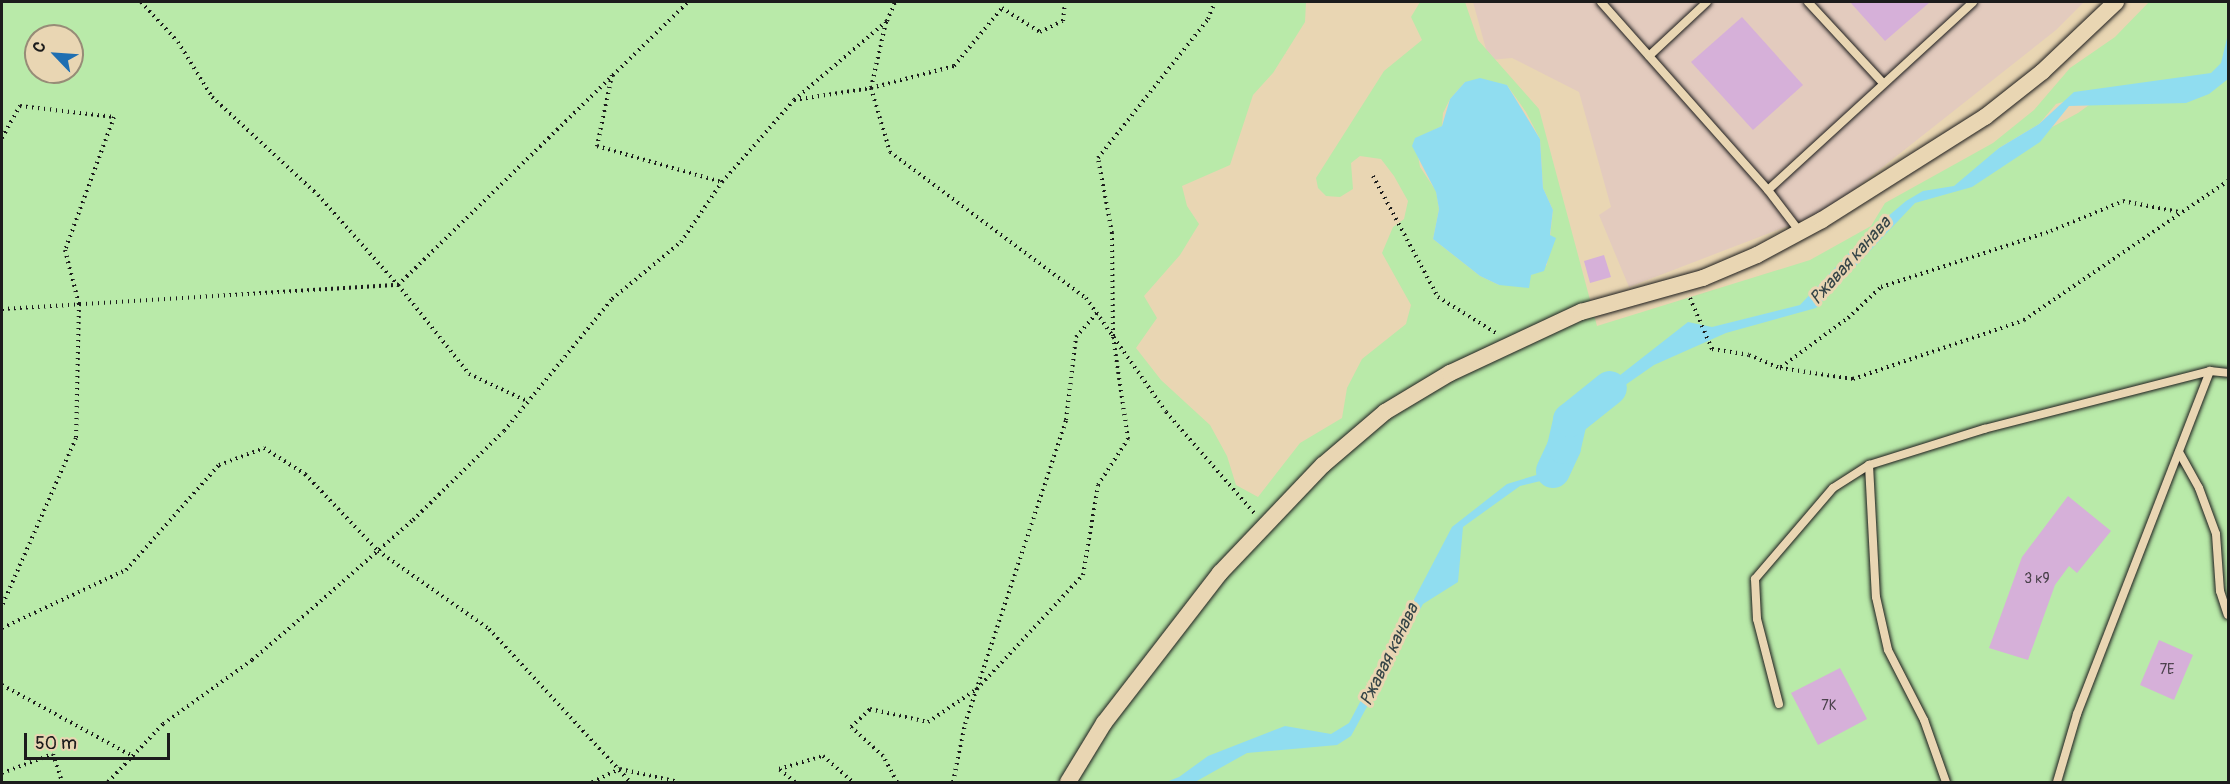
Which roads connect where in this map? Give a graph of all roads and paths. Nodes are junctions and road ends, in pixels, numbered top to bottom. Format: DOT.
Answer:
graph roads {
  1 [pos="141,2"];
  2 [pos="688,2"];
  3 [pos="895,2"];
  4 [pos="1065,2"];
  5 [pos="1215,2"];
  6 [pos="1600,2"];
  7 [pos="1707,2"];
  8 [pos="1808,2"];
  9 [pos="1972,2"];
  10 [pos="2116,2"];
  11 [pos="887,21"];
  12 [pos="1649,56"];
  13 [pos="612,75"];
  14 [pos="1883,83"];
  15 [pos="870,88"];
  16 [pos="794,100"];
  17 [pos="2,138"];
  18 [pos="1373,176"];
  19 [pos="2229,181"];
  20 [pos="722,182"];
  21 [pos="1768,190"];
  22 [pos="2179,212"];
  23 [pos="1800,232"];
  24 [pos="1684,283"];
  25 [pos="398,285"];
  26 [pos="79,304"];
  27 [pos="2,309"];
  28 [pos="1097,313"];
  29 [pos="1113,336"];
  30 [pos="1512,343"];
  31 [pos="1780,368"];
  32 [pos="2210,371"];
  33 [pos="2229,373"];
  34 [pos="527,401"];
  35 [pos="2179,452"];
  36 [pos="1869,465"];
  37 [pos="1263,524"];
  38 [pos="378,551"];
  39 [pos="2,606"];
  40 [pos="2229,615"];
  41 [pos="2,628"];
  42 [pos="2,685"];
  43 [pos="976,689"];
  44 [pos="1779,704"];
  45 [pos="132,756"];
  46 [pos="620,769"];
  47 [pos="2,773"];
  48 [pos="62,783"];
  49 [pos="108,783"];
  50 [pos="592,783"];
  51 [pos="630,783"];
  52 [pos="679,783"];
  53 [pos="795,783"];
  54 [pos="853,783"];
  55 [pos="897,783"];
  56 [pos="953,783"];
  57 [pos="1068,783"];
  58 [pos="1946,783"];
  59 [pos="2057,783"];
  1 -- 25 [label="path"];
  2 -- 13 [label="path"];
  3 -- 11 [label="path"];
  4 -- 15 [label="path"];
  5 -- 29 [label="path"];
  6 -- 12 [label="lane"];
  7 -- 12 [label="lane"];
  8 -- 14 [label="lane"];
  9 -- 14 [label="lane"];
  10 -- 23 [label="street"];
  11 -- 15 [label="path"];
  11 -- 16 [label="path"];
  12 -- 21 [label="lane"];
  13 -- 20 [label="path"];
  13 -- 25 [label="path"];
  14 -- 21 [label="lane"];
  15 -- 16 [label="path"];
  15 -- 28 [label="path"];
  16 -- 20 [label="path"];
  17 -- 26 [label="path"];
  18 -- 30 [label="path"];
  19 -- 22 [label="path"];
  20 -- 34 [label="path"];
  21 -- 23 [label="lane"];
  22 -- 31 [label="path"];
  22 -- 31 [label="path"];
  23 -- 24 [label="street"];
  24 -- 30 [label="street"];
  24 -- 31 [label="path"];
  25 -- 26 [label="path"];
  25 -- 34 [label="path"];
  26 -- 27 [label="path"];
  26 -- 39 [label="path"];
  28 -- 29 [label="path"];
  28 -- 43 [label="path"];
  29 -- 37 [label="path"];
  29 -- 43 [label="path"];
  30 -- 37 [label="street"];
  32 -- 33 [label="lane"];
  32 -- 35 [label="lane"];
  32 -- 36 [label="lane"];
  34 -- 38 [label="path"];
  35 -- 40 [label="lane"];
  35 -- 59 [label="lane"];
  36 -- 44 [label="lane"];
  36 -- 58 [label="lane"];
  37 -- 57 [label="street"];
  38 -- 41 [label="path"];
  38 -- 45 [label="path"];
  38 -- 46 [label="path"];
  42 -- 45 [label="path"];
  43 -- 55 [label="path"];
  43 -- 56 [label="path"];
  45 -- 49 [label="path"];
  46 -- 50 [label="path"];
  46 -- 51 [label="path"];
  46 -- 52 [label="path"];
  47 -- 48 [label="path"];
  53 -- 54 [label="path"];
}
